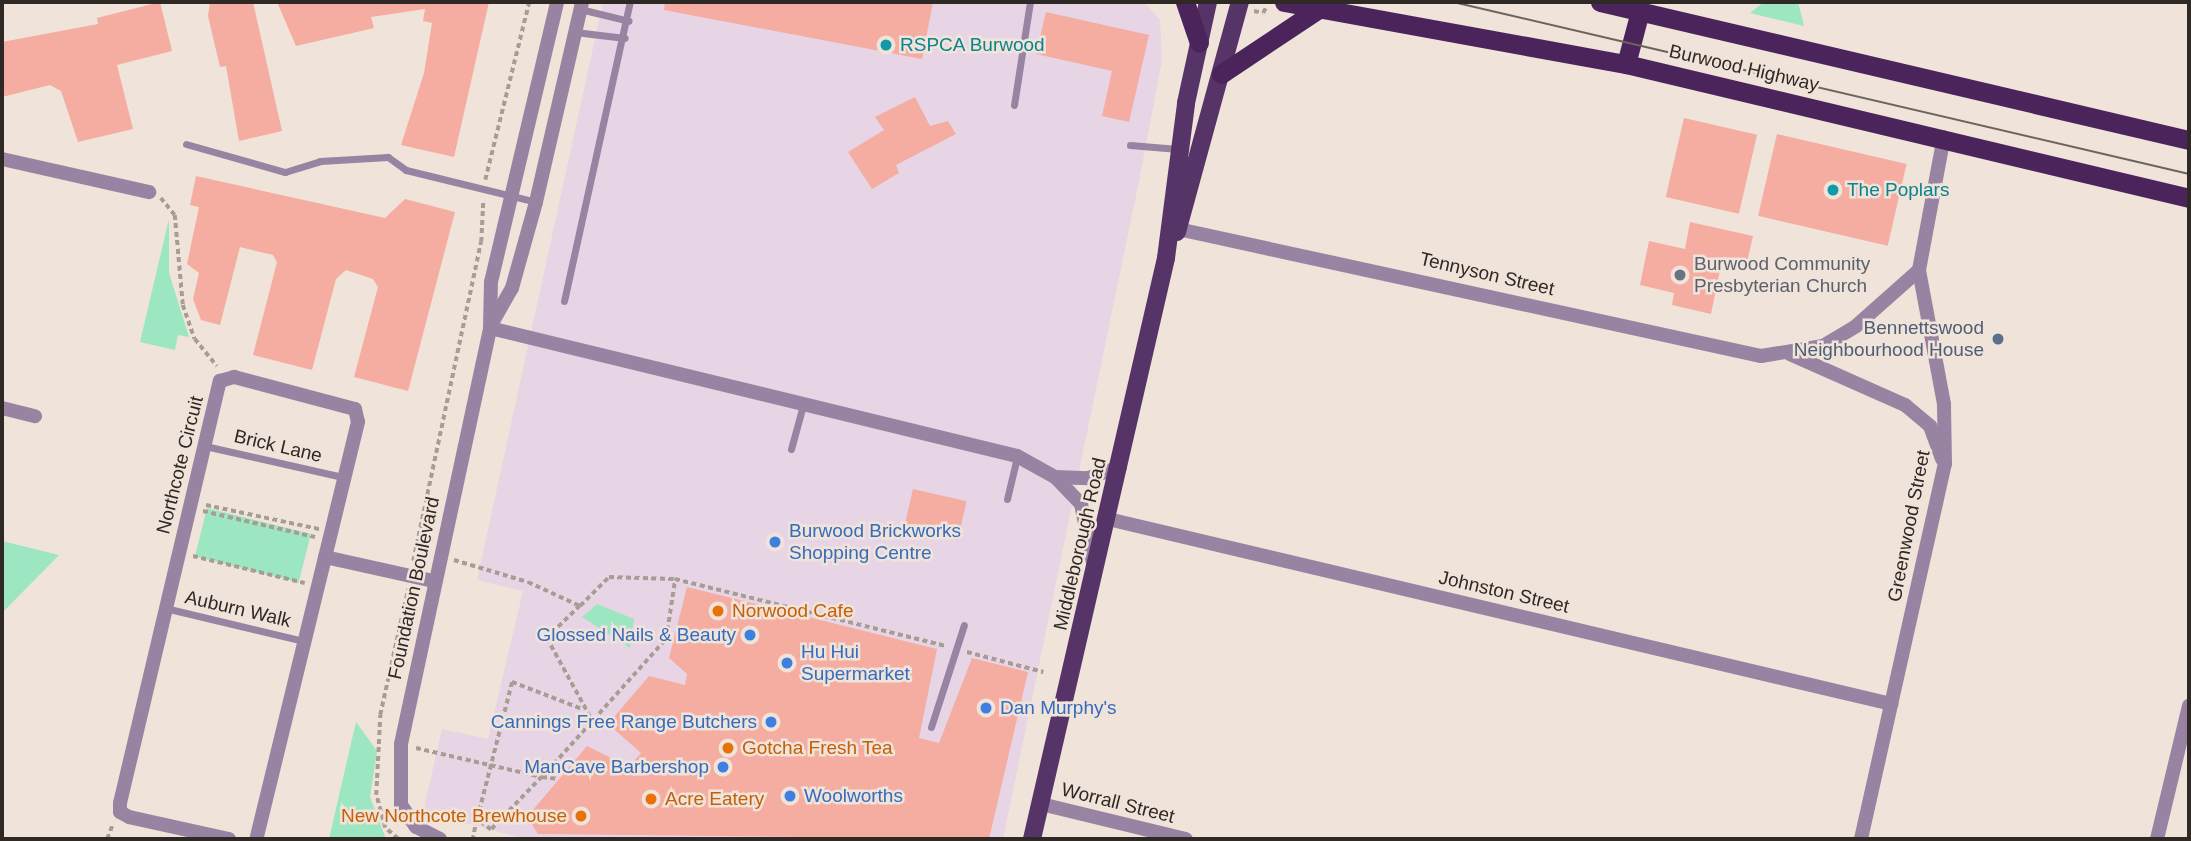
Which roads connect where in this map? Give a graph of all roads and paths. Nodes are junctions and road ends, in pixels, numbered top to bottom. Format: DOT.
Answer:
graph roads {
  1 [pos="529,2"];
  2 [pos="557,2"];
  3 [pos="631,2"];
  4 [pos="1030,2"];
  5 [pos="1185,2"];
  6 [pos="1209,2"];
  7 [pos="1240,2"];
  8 [pos="1284,2"];
  9 [pos="1600,2"];
  10 [pos="581,6"];
  11 [pos="1320,8"];
  12 [pos="1640,11"];
  13 [pos="629,21"];
  14 [pos="575,32"];
  15 [pos="625,38"];
  16 [pos="1199,43"];
  17 [pos="1626,64"];
  18 [pos="1221,74"];
  19 [pos="1014,105"];
  20 [pos="1944,136"];
  21 [pos="2189,140"];
  22 [pos="186,144"];
  23 [pos="1130,145"];
  24 [pos="1179,150"];
  25 [pos="2,159"];
  26 [pos="483,187"];
  27 [pos="149,192"];
  28 [pos="511,196"];
  29 [pos="2189,198"];
  30 [pos="536,202"];
  31 [pos="1178,229"];
  32 [pos="1166,258"];
  33 [pos="1919,270"];
  34 [pos="564,301"];
  35 [pos="490,328"];
  36 [pos="1790,354"];
  37 [pos="225,377"];
  38 [pos="803,405"];
  39 [pos="2,408"];
  40 [pos="35,416"];
  41 [pos="205,446"];
  42 [pos="791,449"];
  43 [pos="1017,456"];
  44 [pos="1945,464"];
  45 [pos="1120,467"];
  46 [pos="343,477"];
  47 [pos="1055,477"];
  48 [pos="205,493"];
  49 [pos="1007,499"];
  50 [pos="203,504"];
  51 [pos="1108,519"];
  52 [pos="330,536"];
  53 [pos="415,550"];
  54 [pos="177,553"];
  55 [pos="439,556"];
  56 [pos="325,557"];
  57 [pos="400,564"];
  58 [pos="1095,573"];
  59 [pos="411,576"];
  60 [pos="675,579"];
  61 [pos="433,581"];
  62 [pos="318,586"];
  63 [pos="580,606"];
  64 [pos="165,608"];
  65 [pos="964,625"];
  66 [pos="304,640"];
  67 [pos="959,649"];
  68 [pos="1043,672"];
  69 [pos="1891,704"];
  70 [pos="2189,706"];
  71 [pos="582,709"];
  72 [pos="591,718"];
  73 [pos="931,727"];
  74 [pos="383,744"];
  75 [pos="401,744"];
  76 [pos="490,766"];
  77 [pos="542,777"];
  78 [pos="559,779"];
  79 [pos="1041,804"];
  80 [pos="477,819"];
  81 [pos="229,839"];
  82 [pos="256,839"];
  83 [pos="398,839"];
  84 [pos="440,839"];
  85 [pos="473,839"];
  86 [pos="1032,839"];
  87 [pos="1186,839"];
  88 [pos="1861,839"];
  89 [pos="2157,839"];
  1 -- 26 [label="path"];
  2 -- 28 [label="street, Foundation Boulevard"];
  3 -- 13 [label="lane"];
  4 -- 19 [label="lane"];
  5 -- 16 [label="highway"];
  6 -- 16 [label="main road, Middleborough Road"];
  7 -- 18 [label="main road, Middleborough Road"];
  8 -- 11 [label="highway, Burwood Highway"];
  9 -- 12 [label="highway, Burwood Highway"];
  10 -- 13 [label="lane"];
  10 -- 14 [label="street, Foundation Boulevard"];
  11 -- 17 [label="highway, Burwood Highway"];
  11 -- 18 [label="highway"];
  12 -- 17 [label="highway"];
  12 -- 21 [label="highway, Burwood Highway"];
  13 -- 15 [label="lane"];
  14 -- 15 [label="lane"];
  14 -- 30 [label="street, Foundation Boulevard"];
  15 -- 34 [label="lane"];
  16 -- 24 [label="main road, Middleborough Road"];
  17 -- 20 [label="highway, Burwood Highway"];
  18 -- 31 [label="main road, Middleborough Road"];
  20 -- 29 [label="highway, Burwood Highway"];
  20 -- 33 [label="street, Greenwood Street"];
  22 -- 26 [label="lane"];
  23 -- 24 [label="lane"];
  24 -- 32 [label="main road, Middleborough Road"];
  25 -- 27 [label="street"];
  26 -- 28 [label="lane"];
  26 -- 53 [label="path"];
  27 -- 37 [label="path"];
  28 -- 30 [label="lane"];
  28 -- 35 [label="street, Foundation Boulevard"];
  30 -- 35 [label="street, Foundation Boulevard"];
  31 -- 32 [label="main road, Middleborough Road"];
  31 -- 36 [label="street, Tennyson Street"];
  32 -- 45 [label="main road, Middleborough Road"];
  33 -- 36 [label="street, Tennyson Street"];
  33 -- 44 [label="street, Greenwood Street"];
  35 -- 38 [label="street"];
  35 -- 55 [label="street, Foundation Boulevard"];
  36 -- 44 [label="street, Tennyson Street"];
  37 -- 41 [label="street, Northcote Circuit"];
  37 -- 46 [label="street, Northcote Circuit"];
  38 -- 42 [label="lane"];
  38 -- 43 [label="street"];
  39 -- 40 [label="street"];
  41 -- 46 [label="lane, Brick Lane"];
  41 -- 54 [label="street, Northcote Circuit"];
  43 -- 47 [label="street"];
  43 -- 49 [label="lane"];
  44 -- 69 [label="street, Greenwood Street"];
  45 -- 47 [label="street"];
  45 -- 51 [label="main road, Middleborough Road"];
  46 -- 52 [label="street, Northcote Circuit"];
  47 -- 58 [label="street"];
  48 -- 50 [label="path"];
  50 -- 52 [label="path"];
  50 -- 52 [label="path"];
  51 -- 58 [label="main road, Middleborough Road"];
  51 -- 69 [label="street, Johnston Street"];
  52 -- 56 [label="street, Northcote Circuit"];
  53 -- 55 [label="path"];
  53 -- 57 [label="path"];
  54 -- 62 [label="path"];
  54 -- 64 [label="street, Northcote Circuit"];
  55 -- 61 [label="street, Foundation Boulevard"];
  55 -- 63 [label="path"];
  56 -- 59 [label="street"];
  56 -- 62 [label="street, Northcote Circuit"];
  58 -- 79 [label="main road, Middleborough Road"];
  59 -- 61 [label="street"];
  59 -- 74 [label="path"];
  60 -- 63 [label="path"];
  60 -- 67 [label="path"];
  60 -- 72 [label="path"];
  61 -- 75 [label="street, Foundation Boulevard"];
  62 -- 66 [label="street, Northcote Circuit"];
  63 -- 71 [label="path"];
  64 -- 66 [label="lane, Auburn Walk"];
  64 -- 81 [label="street, Northcote Circuit"];
  65 -- 67 [label="lane"];
  66 -- 82 [label="street, Northcote Circuit"];
  67 -- 68 [label="path"];
  67 -- 73 [label="lane"];
  69 -- 88 [label="street, Greenwood Street"];
  70 -- 89 [label="street"];
  71 -- 72 [label="path"];
  71 -- 76 [label="path"];
  72 -- 77 [label="path"];
  74 -- 75 [label="path"];
  74 -- 83 [label="path"];
  75 -- 76 [label="path"];
  75 -- 84 [label="street, Foundation Boulevard"];
  76 -- 77 [label="path"];
  76 -- 80 [label="path"];
  77 -- 78 [label="path"];
  77 -- 80 [label="path"];
  79 -- 86 [label="main road, Middleborough Road"];
  79 -- 87 [label="street, Worrall Street"];
  80 -- 85 [label="path"];
}
